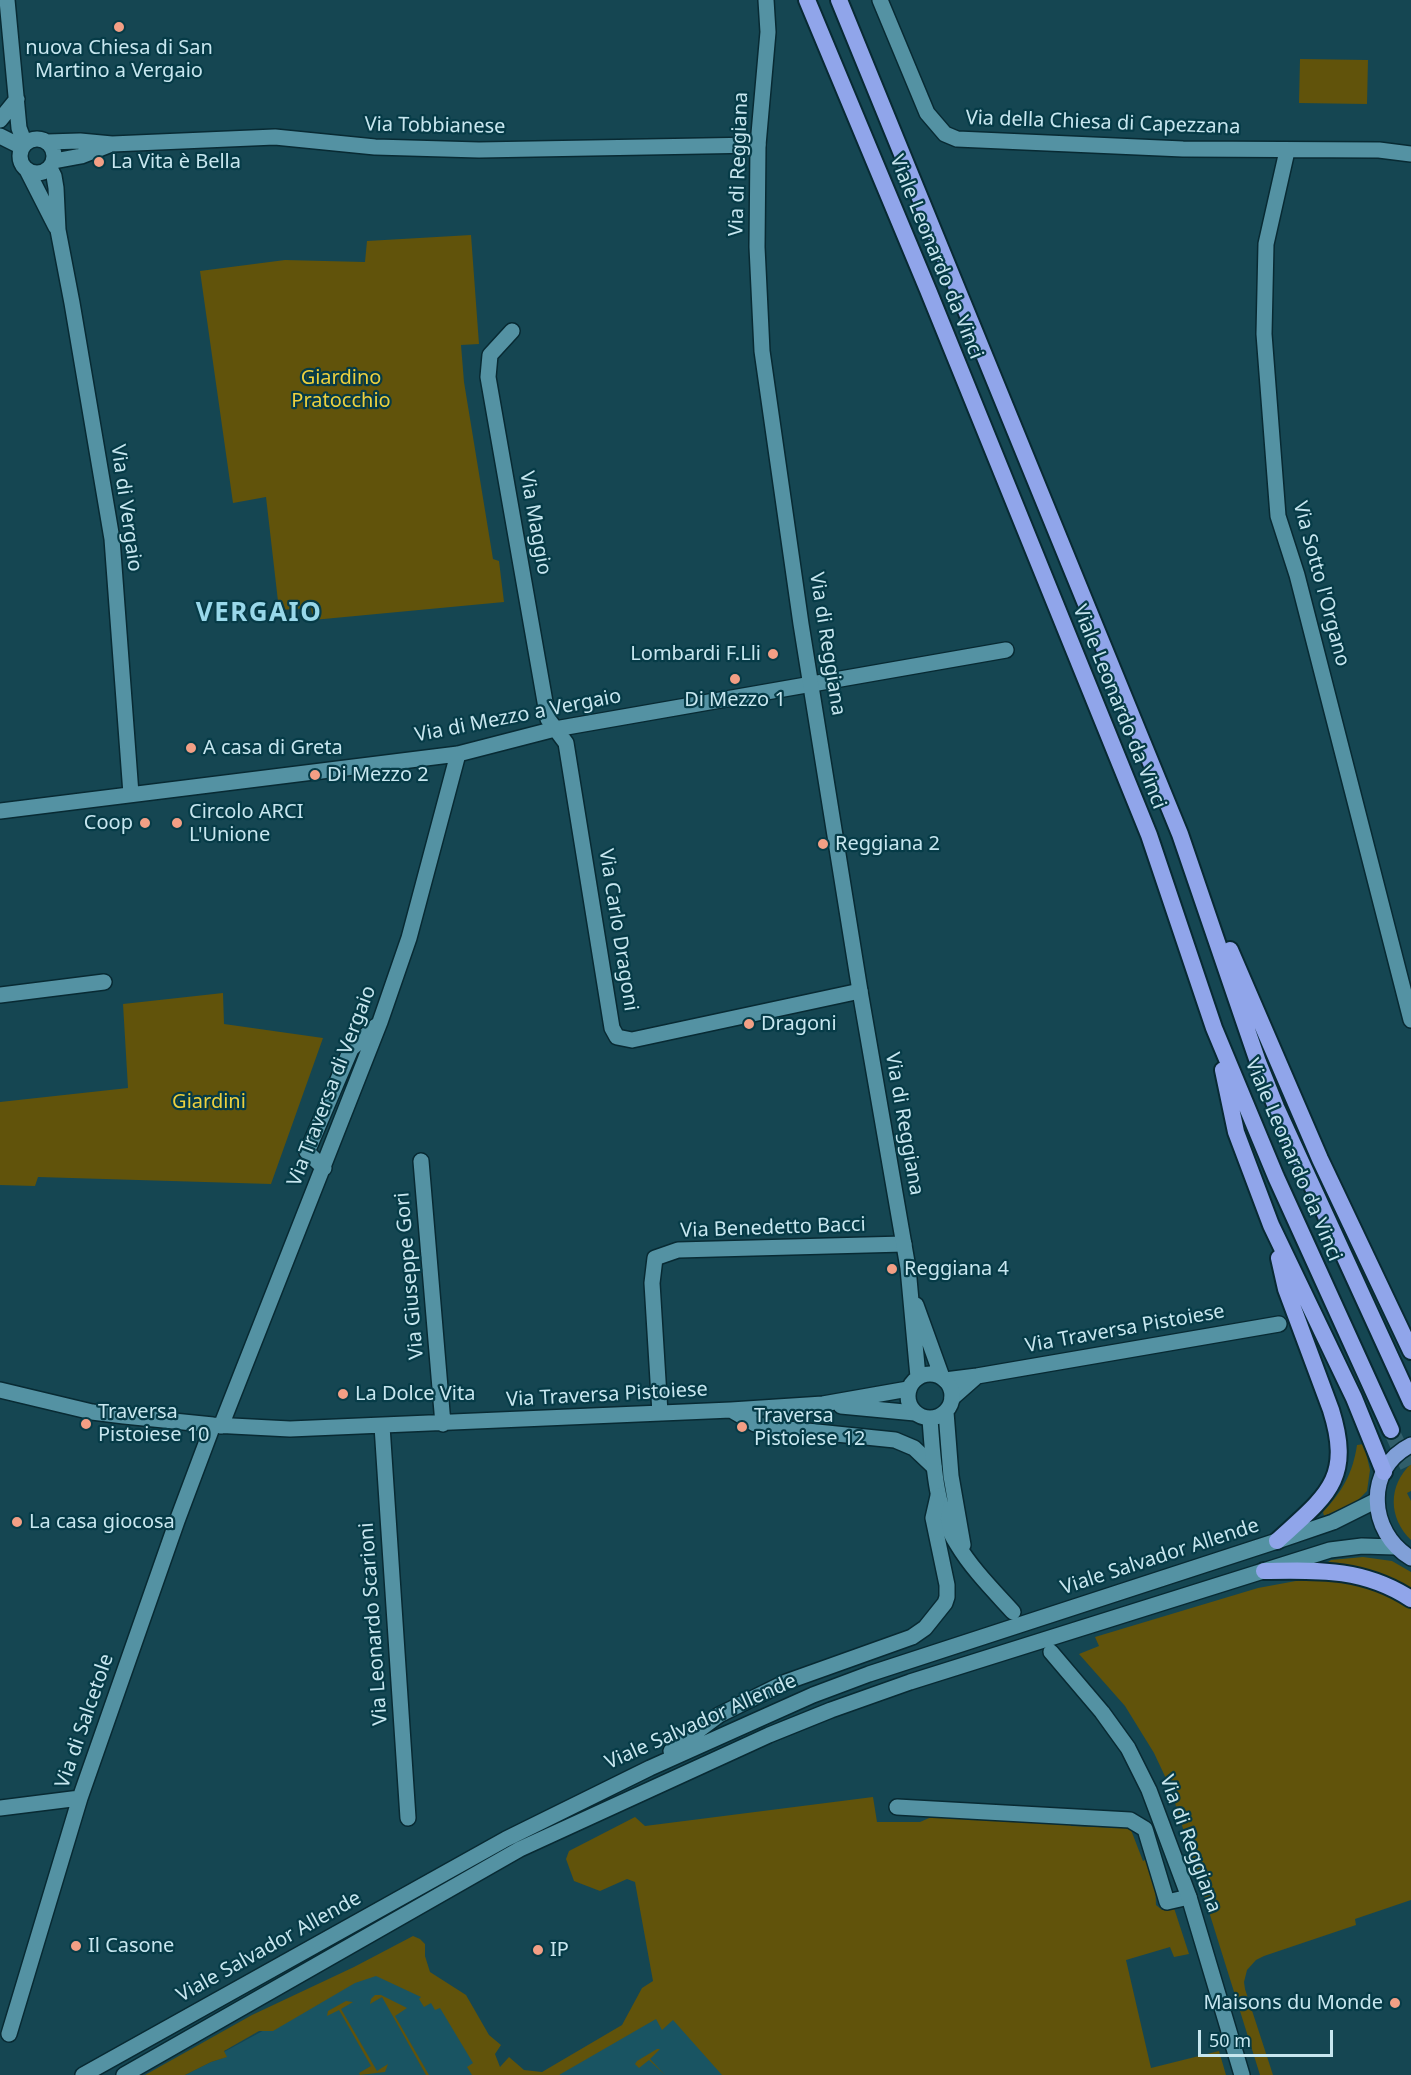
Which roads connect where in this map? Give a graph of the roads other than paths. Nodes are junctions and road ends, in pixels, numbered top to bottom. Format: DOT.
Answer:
graph roads {
  1 [pos="7,0"];
  2 [pos="766,0"];
  3 [pos="807,0"];
  4 [pos="839,0"];
  5 [pos="880,0"];
  6 [pos="17,99"];
  7 [pos="0,120"];
  8 [pos="0,136"];
  9 [pos="47,142"];
  10 [pos="112,144"];
  11 [pos="758,145"];
  12 [pos="23,146"];
  13 [pos="1287,151"];
  14 [pos="1411,154"];
  15 [pos="52,164"];
  16 [pos="27,170"];
  17 [pos="58,230"];
  18 [pos="512,331"];
  19 [pos="1006,650"];
  20 [pos="812,683"];
  21 [pos="555,729"];
  22 [pos="458,754"];
  23 [pos="131,794"];
  24 [pos="0,811"];
  25 [pos="1180,834"];
  26 [pos="105,982"];
  27 [pos="860,991"];
  28 [pos="0,995"];
  29 [pos="1411,1020"];
  30 [pos="380,1022"];
  31 [pos="1214,1028"];
  32 [pos="421,1161"];
  33 [pos="324,1168"];
  34 [pos="1271,1226"];
  35 [pos="904,1244"];
  36 [pos="911,1291"];
  37 [pos="1279,1324"];
  38 [pos="1411,1351"];
  39 [pos="977,1376"];
  40 [pos="918,1377"];
  41 [pos="944,1378"];
  42 [pos="908,1389"];
  43 [pos="0,1390"];
  44 [pos="1411,1402"];
  45 [pos="823,1404"];
  46 [pos="949,1405"];
  47 [pos="731,1410"];
  48 [pos="660,1413"];
  49 [pos="923,1416"];
  50 [pos="442,1424"];
  51 [pos="217,1426"];
  52 [pos="382,1426"];
  53 [pos="1390,1430"];
  54 [pos="1411,1445"];
  55 [pos="934,1467"];
  56 [pos="1383,1472"];
  57 [pos="938,1496"];
  58 [pos="1377,1500"];
  59 [pos="1278,1541"];
  60 [pos="1395,1547"];
  61 [pos="964,1554"];
  62 [pos="1411,1558"];
  63 [pos="1264,1571"];
  64 [pos="1411,1599"];
  65 [pos="1013,1612"];
  66 [pos="1051,1652"];
  67 [pos="650,1768"];
  68 [pos="80,1798"];
  69 [pos="897,1807"];
  70 [pos="0,1808"];
  71 [pos="408,1818"];
  72 [pos="1189,1897"];
  73 [pos="9,2034"];
  74 [pos="83,2075"];
  75 [pos="124,2075"];
  76 [pos="1242,2075"];
  1 -- 6 [label="street, Via di Vergaio"];
  2 -- 11 [label="street, Via di Reggiana"];
  3 -- 31 [label="highway, Viale Leonardo da Vinci"];
  4 -- 25 [label="highway, Viale Leonardo da Vinci"];
  5 -- 13 [label="street, Via della Chiesa di Capezzana"];
  6 -- 7 [label="street"];
  6 -- 12 [label="street, Via di Vergaio"];
  8 -- 12 [label="street"];
  9 -- 10 [label="street, Via Tobbianese"];
  9 -- 12 [label="street"];
  9 -- 15 [label="street, Via di Vergaio"];
  10 -- 11 [label="street, Via Tobbianese"];
  10 -- 15 [label="street, Via Tobbianese"];
  11 -- 20 [label="street, Via di Reggiana"];
  12 -- 16 [label="street, Via di Vergaio"];
  13 -- 14 [label="street, Via della Chiesa di Capezzana"];
  13 -- 29 [label="street, Via Sotto l'Organo"];
  15 -- 16 [label="street"];
  15 -- 17 [label="street, Via di Vergaio"];
  16 -- 17 [label="street, Via di Vergaio"];
  17 -- 23 [label="street, Via di Vergaio"];
  18 -- 21 [label="street, Via Maggio"];
  19 -- 20 [label="street, Via di Mezzo a Vergaio"];
  20 -- 21 [label="street, Via di Mezzo a Vergaio"];
  20 -- 27 [label="street, Via di Reggiana"];
  21 -- 22 [label="street, Via di Mezzo a Vergaio"];
  21 -- 27 [label="street, Via Carlo Dragoni"];
  22 -- 23 [label="street, Via di Mezzo a Vergaio"];
  22 -- 30 [label="street, Via Traversa di Vergaio"];
  23 -- 24 [label="street, Via di Mezzo a Vergaio"];
  25 -- 38 [label="highway"];
  25 -- 44 [label="highway, Viale Leonardo da Vinci"];
  26 -- 28 [label="street"];
  27 -- 35 [label="street, Via di Reggiana"];
  30 -- 33 [label="street, Via Traversa di Vergaio"];
  30 -- 33 [label="street"];
  31 -- 34 [label="highway"];
  31 -- 53 [label="highway, Viale Leonardo da Vinci"];
  32 -- 50 [label="street, Via Giuseppe Gori"];
  33 -- 51 [label="street, Via Traversa di Vergaio"];
  34 -- 56 [label="highway"];
  34 -- 59 [label="highway"];
  35 -- 36 [label="street, Via di Reggiana"];
  35 -- 48 [label="street, Via Benedetto Bacci"];
  36 -- 40 [label="street, Via di Reggiana"];
  36 -- 41 [label="street, Via di Reggiana"];
  37 -- 39 [label="street, Via Traversa Pistoiese"];
  39 -- 41 [label="street, Via Traversa Pistoiese"];
  39 -- 46 [label="street"];
  40 -- 41 [label="street"];
  40 -- 42 [label="street"];
  41 -- 46 [label="street, Via di Reggiana"];
  42 -- 45 [label="street, Via Traversa Pistoiese"];
  42 -- 49 [label="street"];
  43 -- 51 [label="street, Via Traversa Pistoiese"];
  45 -- 47 [label="street, Via Traversa Pistoiese"];
  45 -- 49 [label="street, Via Traversa Pistoiese"];
  46 -- 49 [label="street"];
  46 -- 61 [label="street, Via di Reggiana"];
  47 -- 48 [label="street, Via Traversa Pistoiese"];
  47 -- 55 [label="street"];
  48 -- 50 [label="street, Via Traversa Pistoiese"];
  49 -- 55 [label="street"];
  50 -- 52 [label="street, Via Traversa Pistoiese"];
  51 -- 52 [label="street, Via Traversa Pistoiese"];
  51 -- 68 [label="street, Via di Salcetole"];
  52 -- 71 [label="street, Via Leonardo Scarioni"];
  54 -- 56 [label="main road"];
  55 -- 57 [label="street"];
  56 -- 58 [label="main road"];
  57 -- 61 [label="street"];
  57 -- 67 [label="street"];
  58 -- 59 [label="street, Viale Salvador Allende"];
  58 -- 60 [label="main road"];
  59 -- 67 [label="street, Viale Salvador Allende"];
  60 -- 62 [label="main road"];
  60 -- 63 [label="street, Viale Salvador Allende"];
  61 -- 65 [label="street"];
  63 -- 64 [label="highway"];
  63 -- 75 [label="street, Viale Salvador Allende"];
  66 -- 72 [label="street, Via di Reggiana"];
  67 -- 74 [label="street, Viale Salvador Allende"];
  68 -- 70 [label="street"];
  68 -- 73 [label="street, Via di Salcetole"];
  69 -- 72 [label="street"];
  72 -- 76 [label="street, Via di Reggiana"];
}
